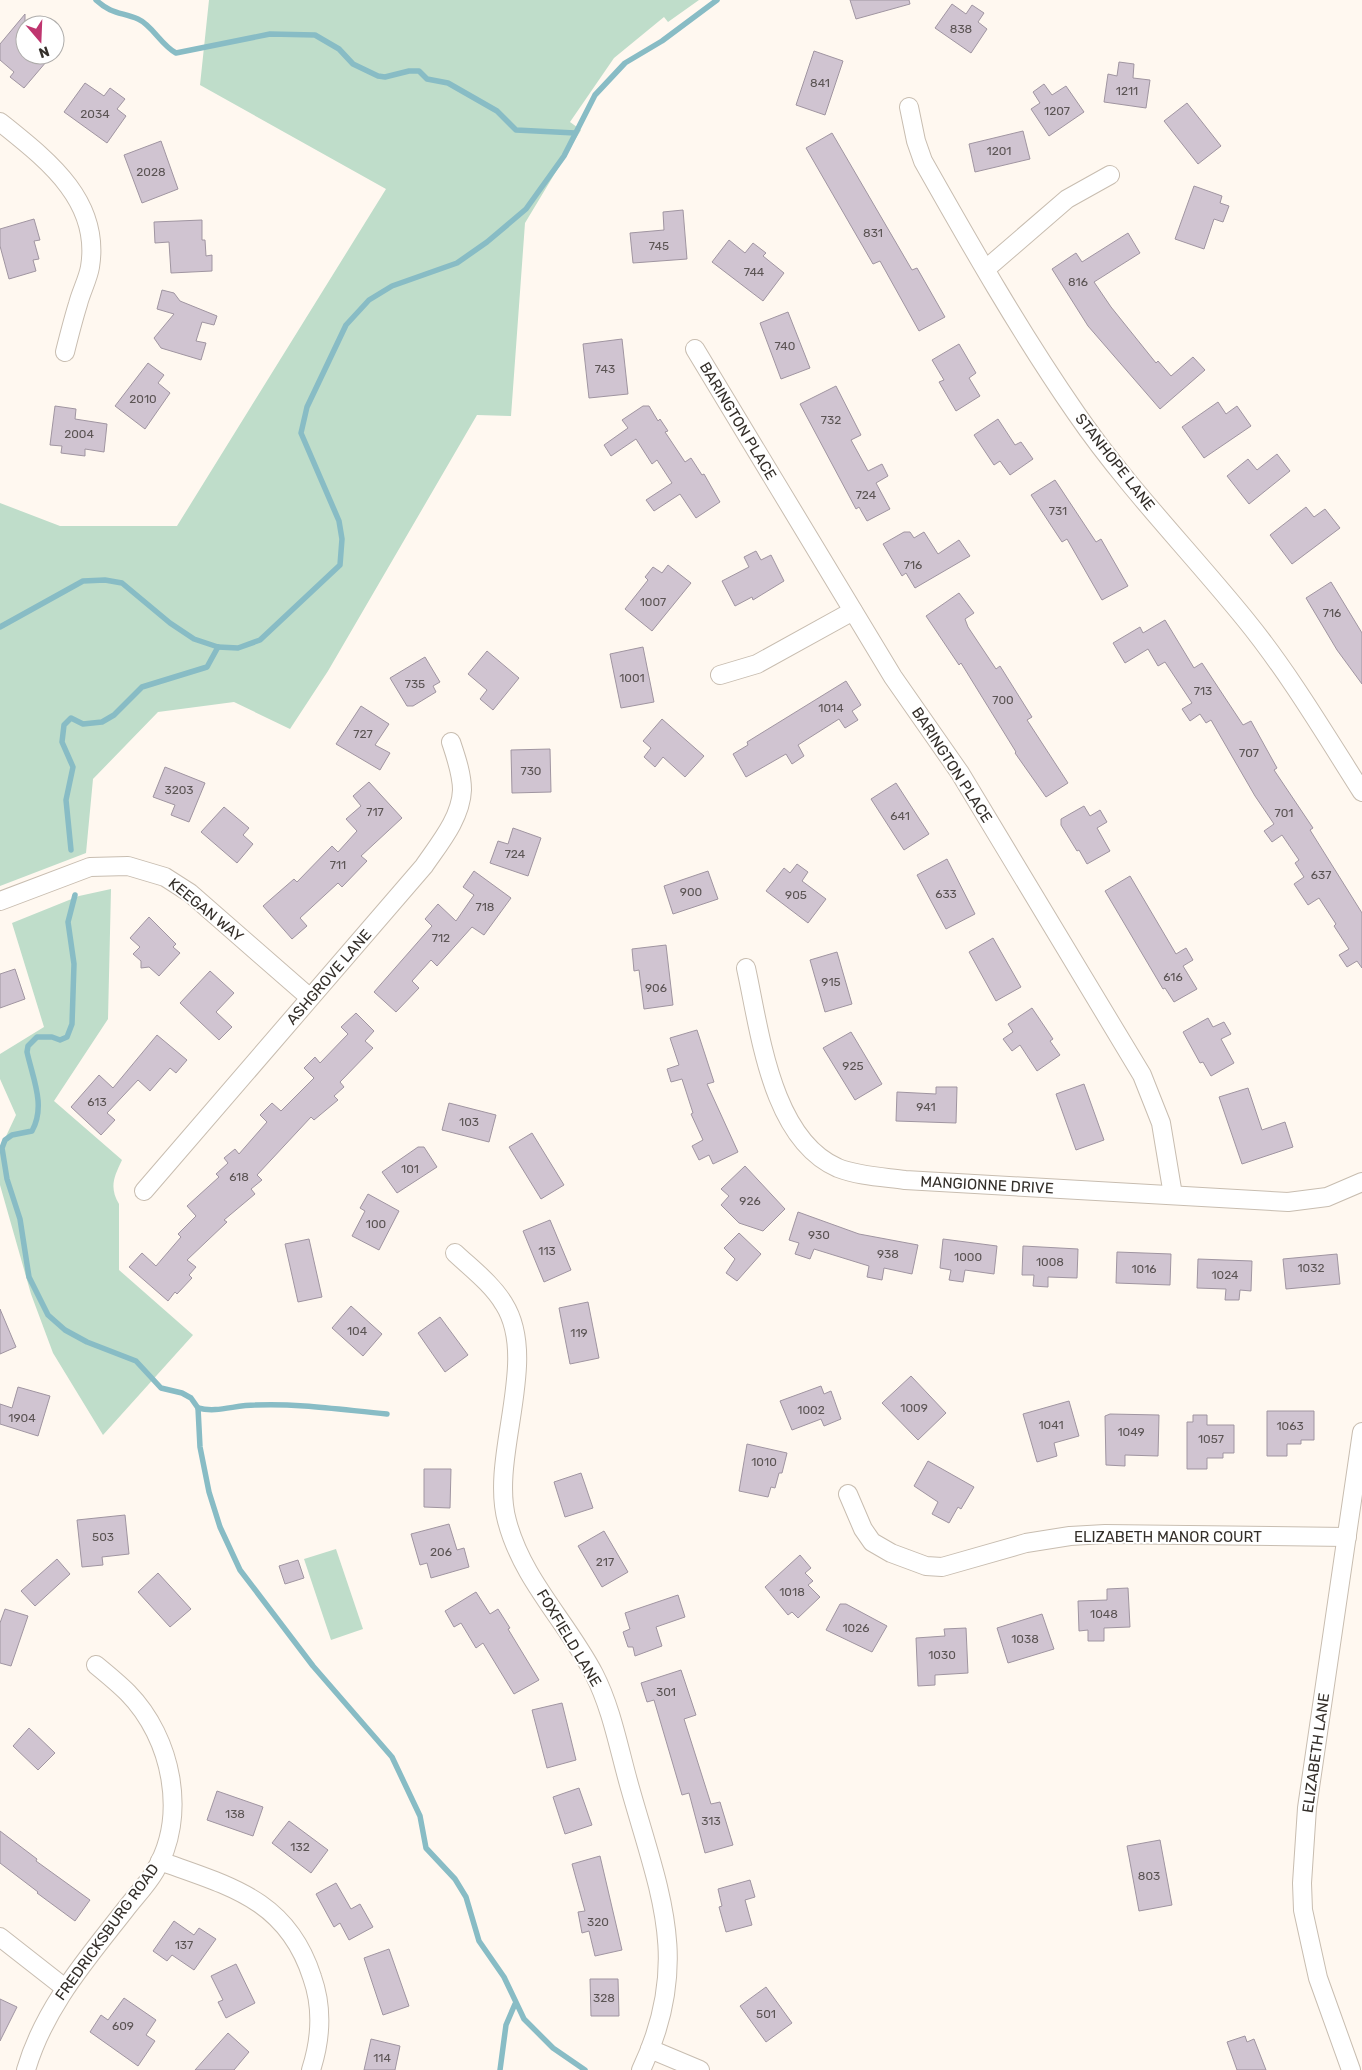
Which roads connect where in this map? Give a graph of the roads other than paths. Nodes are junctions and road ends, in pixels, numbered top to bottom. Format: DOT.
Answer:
graph roads {
  1 [pos="909,107"];
  2 [pos="0,122"];
  3 [pos="1110,175"];
  4 [pos="986,269"];
  5 [pos="695,349"];
  6 [pos="65,352"];
  7 [pos="853,611"];
  8 [pos="720,675"];
  9 [pos="451,742"];
  10 [pos="1362,792"];
  11 [pos="0,901"];
  12 [pos="746,968"];
  13 [pos="310,997"];
  14 [pos="1362,1182"];
  15 [pos="144,1191"];
  16 [pos="1173,1195"];
  17 [pos="455,1253"];
  18 [pos="1362,1432"];
  19 [pos="848,1494"];
  20 [pos="1347,1537"];
  21 [pos="96,1665"];
  22 [pos="160,1861"];
  23 [pos="0,1938"];
  24 [pos="65,1988"];
  25 [pos="650,2049"];
  26 [pos="26,2070"];
  27 [pos="311,2070"];
  28 [pos="641,2070"];
  29 [pos="700,2070"];
  30 [pos="1351,2070"];
  1 -- 4 [label="street, STANHOPE LANE"];
  2 -- 6 [label="street"];
  3 -- 4 [label="street"];
  4 -- 10 [label="street, STANHOPE LANE"];
  5 -- 7 [label="street, BARINGTON PLACE"];
  7 -- 8 [label="street"];
  7 -- 16 [label="street, BARINGTON PLACE"];
  9 -- 13 [label="street, ASHGROVE LANE"];
  11 -- 13 [label="street, KEEGAN WAY"];
  12 -- 16 [label="street, MANGIONNE DRIVE"];
  13 -- 15 [label="street, ASHGROVE LANE"];
  14 -- 16 [label="street, MANGIONNE DRIVE"];
  17 -- 25 [label="street, FOXFIELD LANE"];
  18 -- 20 [label="street, ELIZABETH LANE"];
  19 -- 20 [label="street, ELIZABETH MANOR COURT"];
  20 -- 30 [label="street, ELIZABETH LANE"];
  21 -- 22 [label="street, FREDRICKSBURG ROAD"];
  22 -- 24 [label="street, FREDRICKSBURG ROAD"];
  22 -- 27 [label="street"];
  23 -- 24 [label="street"];
  24 -- 26 [label="street, FREDRICKSBURG ROAD"];
  25 -- 28 [label="street, FOXFIELD LANE"];
  25 -- 29 [label="street"];
}
